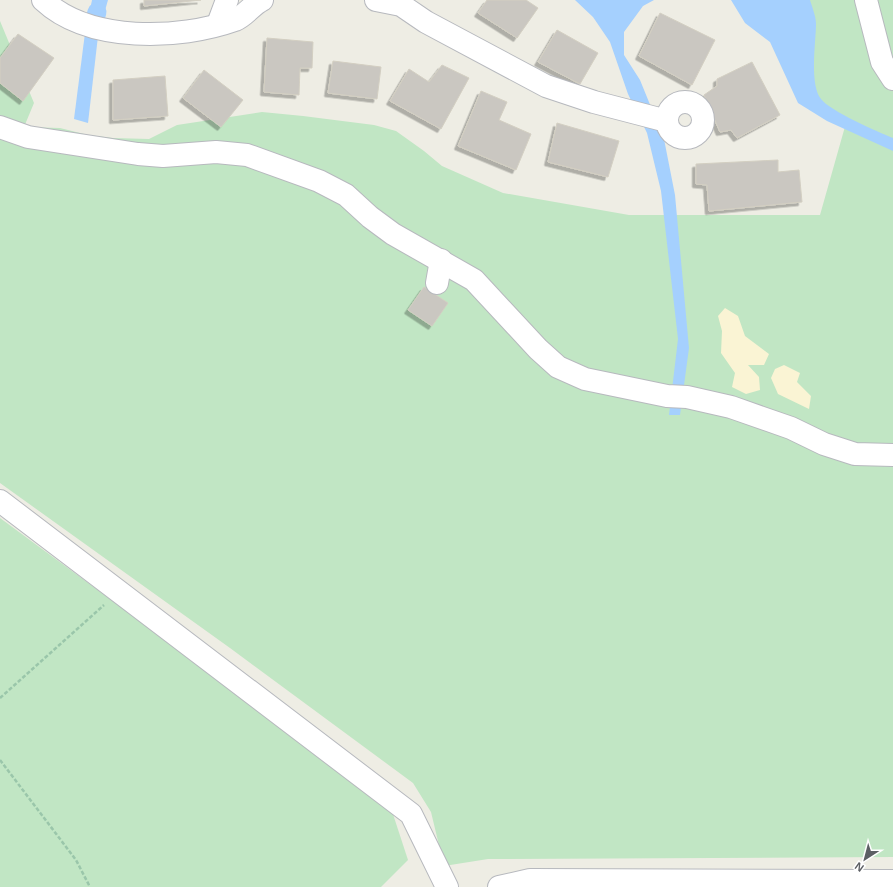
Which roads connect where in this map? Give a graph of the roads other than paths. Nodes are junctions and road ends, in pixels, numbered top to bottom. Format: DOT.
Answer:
graph roads {
  1 [pos="43,0"];
  2 [pos="227,0"];
  3 [pos="262,0"];
  4 [pos="376,0"];
  5 [pos="866,0"];
  6 [pos="409,2"];
  7 [pos="218,24"];
  8 [pos="893,79"];
  9 [pos="667,121"];
  10 [pos="0,127"];
  11 [pos="441,260"];
  12 [pos="437,282"];
  13 [pos="893,455"];
  14 [pos="0,501"];
  15 [pos="893,881"];
  16 [pos="447,887"];
  17 [pos="499,887"];
  1 -- 7 [label="street"];
  2 -- 7 [label="street"];
  3 -- 7 [label="street"];
  4 -- 6 [label="street"];
  5 -- 8 [label="street"];
  6 -- 9 [label="street"];
  10 -- 11 [label="street"];
  11 -- 12 [label="street"];
  11 -- 13 [label="street"];
  14 -- 16 [label="street"];
  15 -- 17 [label="street"];
}
